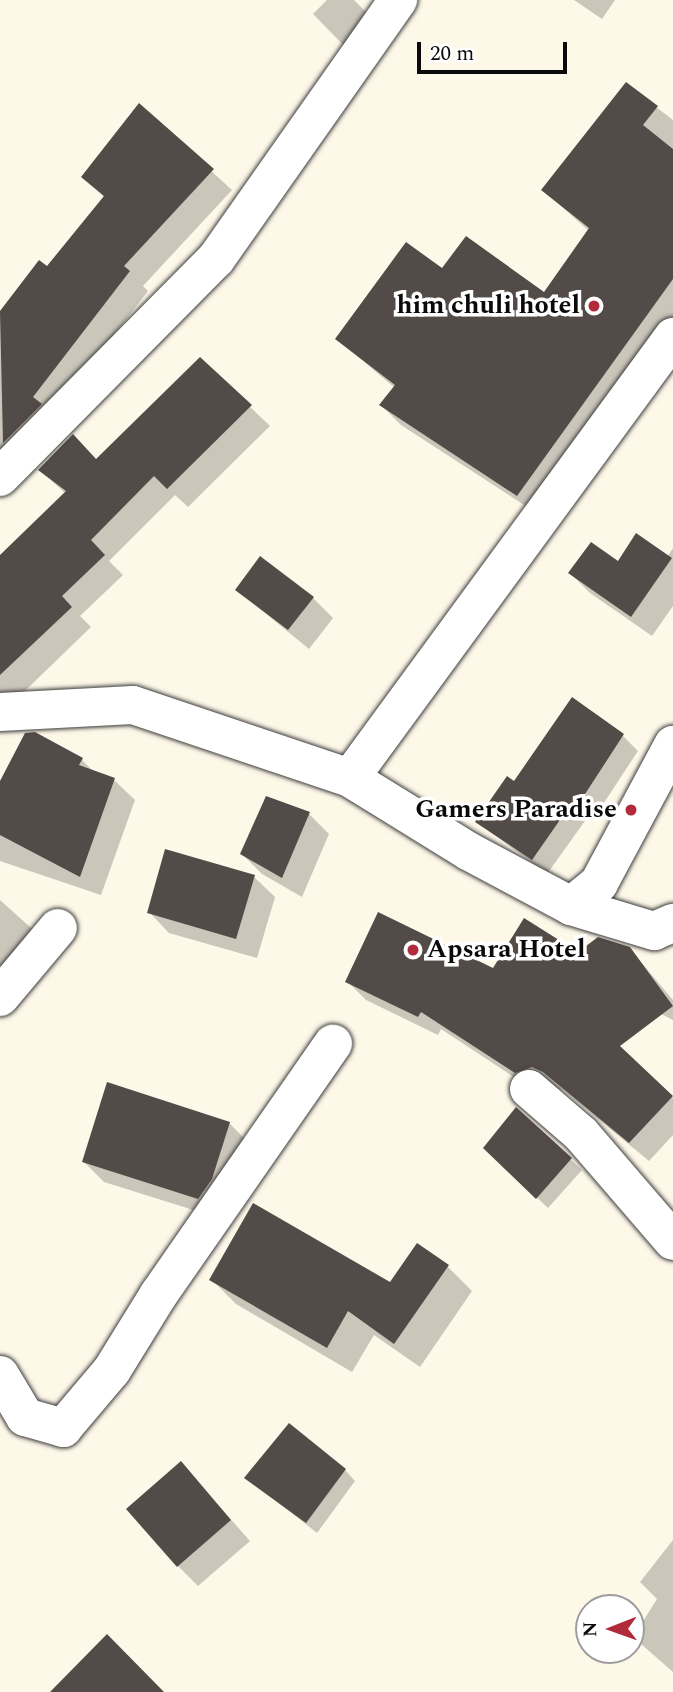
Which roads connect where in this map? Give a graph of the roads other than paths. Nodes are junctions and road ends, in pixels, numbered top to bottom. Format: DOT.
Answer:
graph roads {
  1 [pos="398,0"];
  2 [pos="673,337"];
  3 [pos="0,477"];
  4 [pos="0,712"];
  5 [pos="673,745"];
  6 [pos="350,778"];
  7 [pos="570,906"];
  8 [pos="673,923"];
  9 [pos="58,928"];
  10 [pos="0,997"];
  11 [pos="333,1044"];
  12 [pos="529,1089"];
  13 [pos="673,1241"];
  14 [pos="1,1380"];
  1 -- 3 [label="street"];
  2 -- 6 [label="street"];
  4 -- 6 [label="street"];
  5 -- 7 [label="street"];
  6 -- 7 [label="street"];
  7 -- 8 [label="street"];
  9 -- 10 [label="street"];
  11 -- 14 [label="street"];
  12 -- 13 [label="street"];
}
